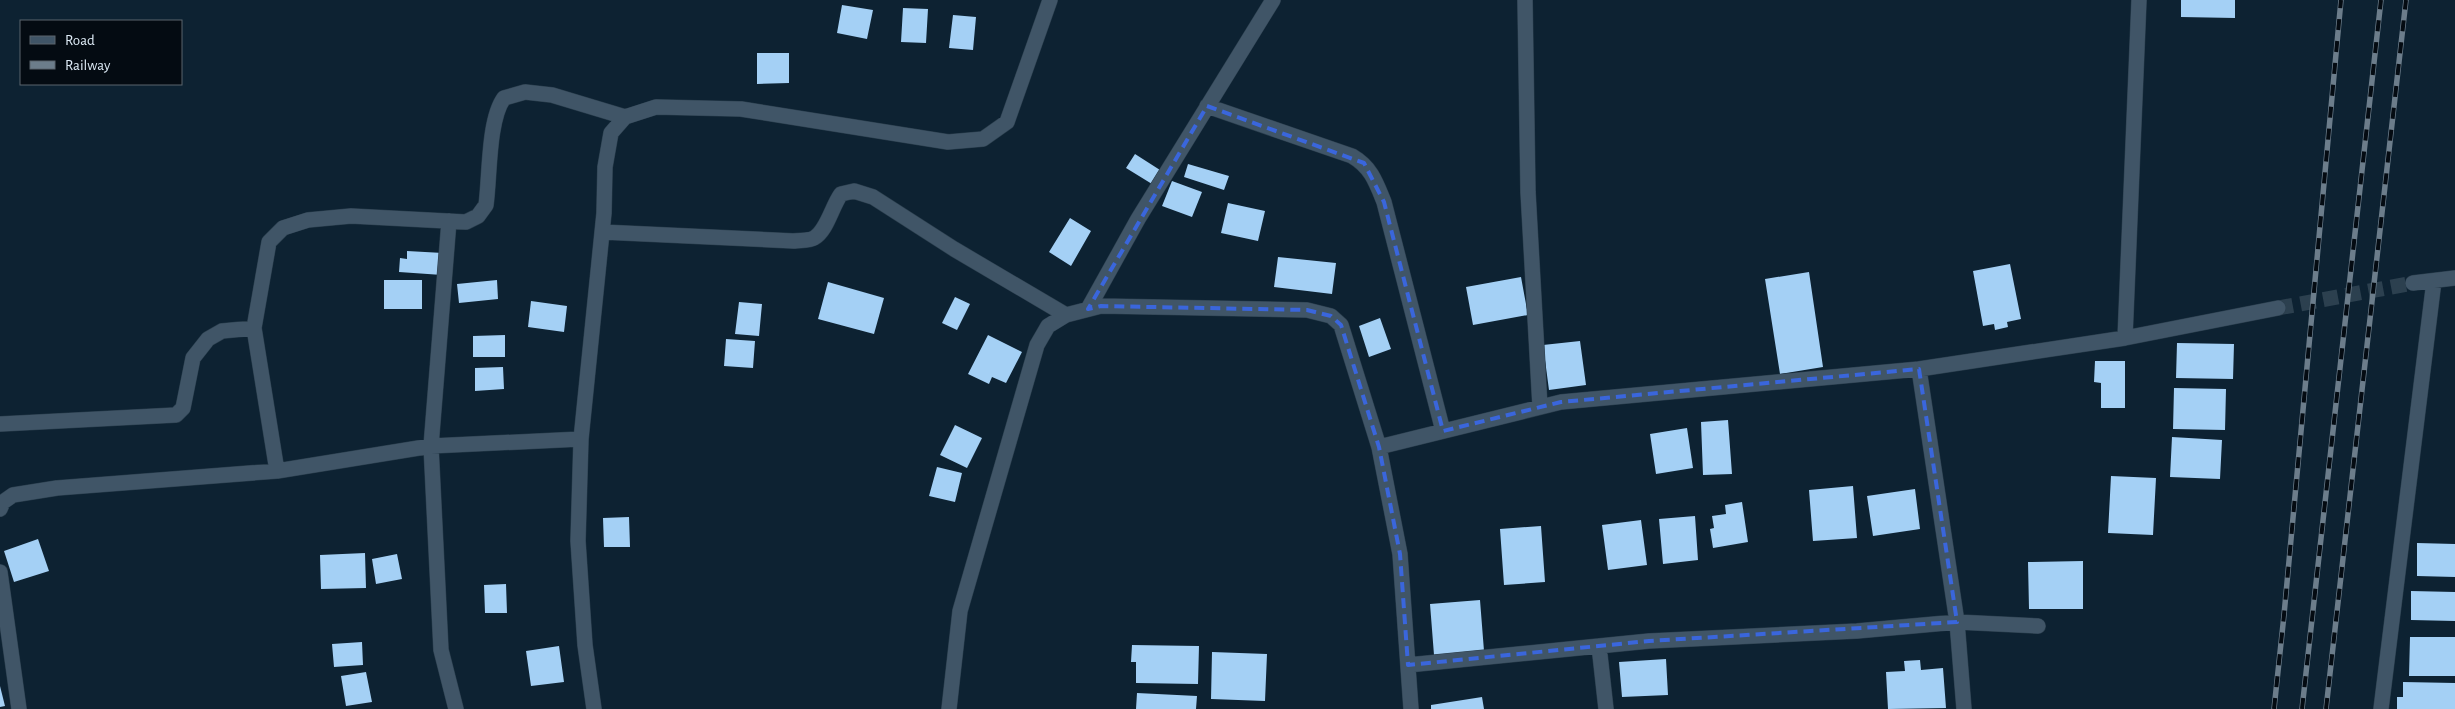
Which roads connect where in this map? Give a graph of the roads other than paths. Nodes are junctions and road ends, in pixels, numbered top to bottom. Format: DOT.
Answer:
graph roads {
  1 [pos="1050,0"];
  2 [pos="1272,0"];
  3 [pos="1525,0"];
  4 [pos="2139,0"];
  5 [pos="1207,106"];
  6 [pos="625,117"];
  7 [pos="449,221"];
  8 [pos="602,232"];
  9 [pos="2455,278"];
  10 [pos="2434,281"];
  11 [pos="2413,283"];
  12 [pos="2278,308"];
  13 [pos="1088,309"];
  14 [pos="1066,315"];
  15 [pos="254,328"];
  16 [pos="2125,338"];
  17 [pos="1919,368"];
  18 [pos="1540,407"];
  19 [pos="0,424"];
  20 [pos="1443,431"];
  21 [pos="581,439"];
  22 [pos="431,446"];
  23 [pos="1379,447"];
  24 [pos="277,471"];
  25 [pos="0,509"];
  26 [pos="0,572"];
  27 [pos="1957,622"];
  28 [pos="2038,626"];
  29 [pos="1599,646"];
  30 [pos="1408,665"];
  31 [pos="19,709"];
  32 [pos="456,709"];
  33 [pos="594,709"];
  34 [pos="949,709"];
  35 [pos="1411,709"];
  36 [pos="1606,709"];
  37 [pos="1964,709"];
  38 [pos="2381,709"];
  1 -- 6 [label="street"];
  2 -- 5 [label="street"];
  3 -- 18 [label="street"];
  4 -- 16 [label="street"];
  5 -- 13 [label="street"];
  5 -- 20 [label="street"];
  6 -- 7 [label="street"];
  6 -- 8 [label="street"];
  7 -- 15 [label="street"];
  7 -- 22 [label="street"];
  8 -- 14 [label="street"];
  8 -- 21 [label="street"];
  9 -- 10 [label="street"];
  10 -- 11 [label="street"];
  10 -- 38 [label="street"];
  12 -- 16 [label="street"];
  13 -- 14 [label="street"];
  13 -- 23 [label="street"];
  14 -- 34 [label="street"];
  15 -- 19 [label="street"];
  15 -- 24 [label="street"];
  16 -- 17 [label="street"];
  17 -- 18 [label="street"];
  17 -- 27 [label="street"];
  18 -- 20 [label="street"];
  20 -- 23 [label="street"];
  21 -- 22 [label="street"];
  21 -- 33 [label="street"];
  22 -- 24 [label="street"];
  22 -- 32 [label="street"];
  23 -- 30 [label="street"];
  24 -- 25 [label="street"];
  26 -- 31 [label="street"];
  27 -- 28 [label="street"];
  27 -- 29 [label="street"];
  27 -- 37 [label="street"];
  29 -- 30 [label="street"];
  29 -- 36 [label="street"];
  30 -- 35 [label="street"];
}
